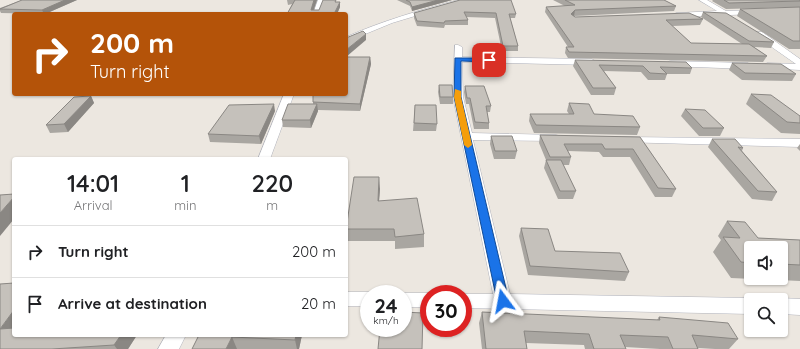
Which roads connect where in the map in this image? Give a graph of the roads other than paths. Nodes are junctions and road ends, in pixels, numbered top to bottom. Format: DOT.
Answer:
graph roads {
  1 [pos="321,0"];
  2 [pos="465,0"];
  3 [pos="702,0"];
  4 [pos="762,11"];
  5 [pos="317,12"];
  6 [pos="724,13"];
  7 [pos="668,15"];
  8 [pos="736,20"];
  9 [pos="754,32"];
  10 [pos="348,39"];
  11 [pos="786,52"];
  12 [pos="800,52"];
  13 [pos="601,62"];
  14 [pos="800,62"];
  15 [pos="665,64"];
  16 [pos="800,67"];
  17 [pos="288,96"];
  18 [pos="466,136"];
  19 [pos="569,138"];
  20 [pos="609,139"];
  21 [pos="800,143"];
  22 [pos="265,157"];
  23 [pos="348,299"];
  24 [pos="360,299"];
  25 [pos="472,301"];
  26 [pos="503,301"];
  27 [pos="744,306"];
  28 [pos="788,306"];
  29 [pos="800,307"];
  30 [pos="175,337"];
  31 [pos="168,349"];
  1 -- 5 [label="street"];
  2 -- 10 [label="street"];
  3 -- 6 [label="street"];
  4 -- 6 [label="street"];
  6 -- 7 [label="street"];
  6 -- 8 [label="street"];
  9 -- 11 [label="street"];
  11 -- 12 [label="street"];
  11 -- 14 [label="street"];
  13 -- 18 [label="street"];
  15 -- 16 [label="street"];
  17 -- 22 [label="street"];
  18 -- 19 [label="street"];
  18 -- 26 [label="street"];
  20 -- 21 [label="street"];
  23 -- 24 [label="street"];
  25 -- 26 [label="street"];
  26 -- 27 [label="street"];
  28 -- 29 [label="street"];
  30 -- 31 [label="street"];
}
